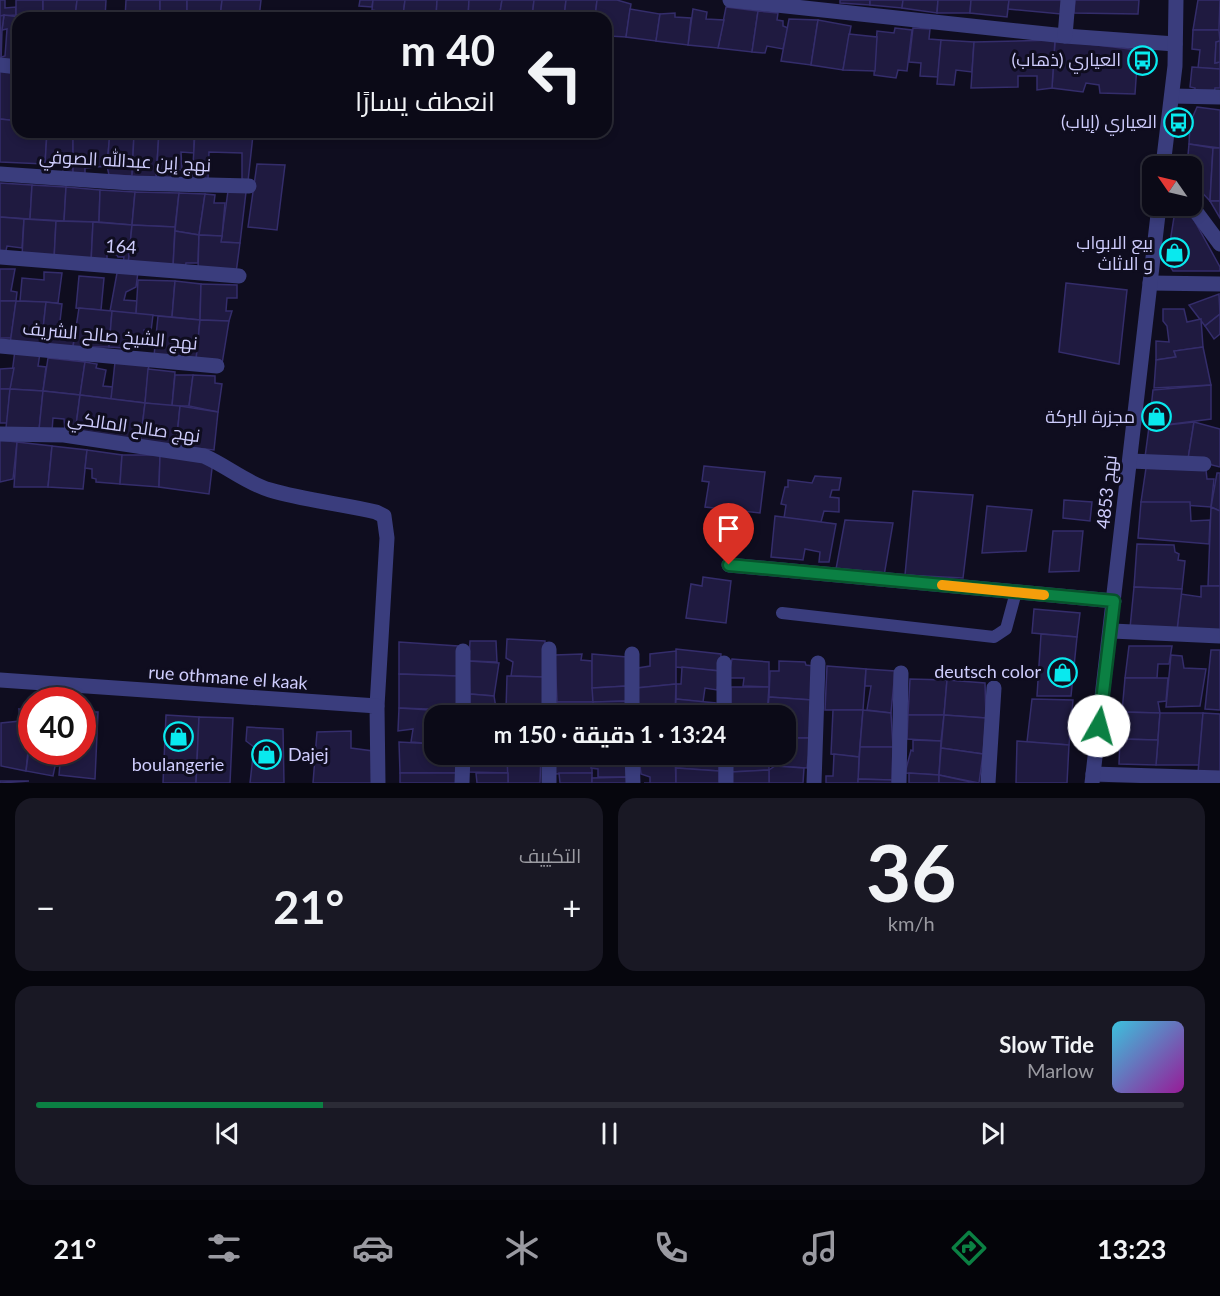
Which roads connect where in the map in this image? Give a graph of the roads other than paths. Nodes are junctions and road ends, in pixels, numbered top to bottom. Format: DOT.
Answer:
graph roads {
  1 [pos="730,0"];
  2 [pos="1068,0"];
  3 [pos="1176,0"];
  4 [pos="811,5"];
  5 [pos="1065,36"];
  6 [pos="1175,44"];
  7 [pos="1172,96"];
  8 [pos="1220,97"];
  9 [pos="1164,156"];
  10 [pos="0,174"];
  11 [pos="249,186"];
  12 [pos="1158,216"];
  13 [pos="1199,216"];
  14 [pos="1220,244"];
  15 [pos="0,257"];
  16 [pos="239,276"];
  17 [pos="1150,283"];
  18 [pos="1220,284"];
  19 [pos="0,346"];
  20 [pos="217,366"];
  21 [pos="0,434"];
  22 [pos="1130,461"];
  23 [pos="1204,464"];
  24 [pos="729,565"];
  25 [pos="1016,592"];
  26 [pos="1114,601"];
  27 [pos="782,614"];
  28 [pos="1112,631"];
  29 [pos="1220,636"];
  30 [pos="549,649"];
  31 [pos="463,651"];
  32 [pos="632,654"];
  33 [pos="724,663"];
  34 [pos="818,663"];
  35 [pos="901,673"];
  36 [pos="0,680"];
  37 [pos="994,688"];
  38 [pos="463,705"];
  39 [pos="549,705"];
  40 [pos="632,705"];
  41 [pos="724,705"];
  42 [pos="377,706"];
  43 [pos="463,765"];
  44 [pos="549,765"];
  45 [pos="632,765"];
  46 [pos="726,765"];
  47 [pos="1093,778"];
  48 [pos="1220,778"];
  49 [pos="378,783"];
  50 [pos="462,783"];
  51 [pos="549,783"];
  52 [pos="633,783"];
  53 [pos="726,783"];
  54 [pos="814,783"];
  55 [pos="899,783"];
  56 [pos="988,783"];
  1 -- 4 [label="street"];
  2 -- 5 [label="street"];
  3 -- 6 [label="street"];
  4 -- 5 [label="street"];
  5 -- 6 [label="street"];
  6 -- 7 [label="street"];
  7 -- 8 [label="street"];
  7 -- 9 [label="street"];
  10 -- 11 [label="street, نهج إبن عبدالله الصوفي"];
  12 -- 17 [label="street, نهج 4853"];
  13 -- 14 [label="street"];
  15 -- 16 [label="street, 164"];
  17 -- 18 [label="street"];
  17 -- 22 [label="street, نهج 4853"];
  19 -- 20 [label="street, نهج الشيخ صالح الشريف"];
  21 -- 42 [label="street, نهج صالح المالكي"];
  22 -- 23 [label="street"];
  22 -- 26 [label="street, نهج 4853"];
  24 -- 25 [label="street"];
  25 -- 26 [label="street"];
  25 -- 27 [label="lane"];
  26 -- 28 [label="street, نهج 4853"];
  28 -- 29 [label="street"];
  28 -- 47 [label="street, نهج 4853"];
  30 -- 39 [label="street"];
  31 -- 38 [label="street"];
  32 -- 40 [label="street"];
  33 -- 41 [label="street"];
  34 -- 54 [label="street"];
  35 -- 55 [label="street"];
  36 -- 42 [label="street, rue othmane el kaak"];
  37 -- 56 [label="street"];
  42 -- 49 [label="street"];
  43 -- 50 [label="street"];
  44 -- 51 [label="street"];
  45 -- 52 [label="street"];
  46 -- 53 [label="street"];
  47 -- 48 [label="street"];
}
